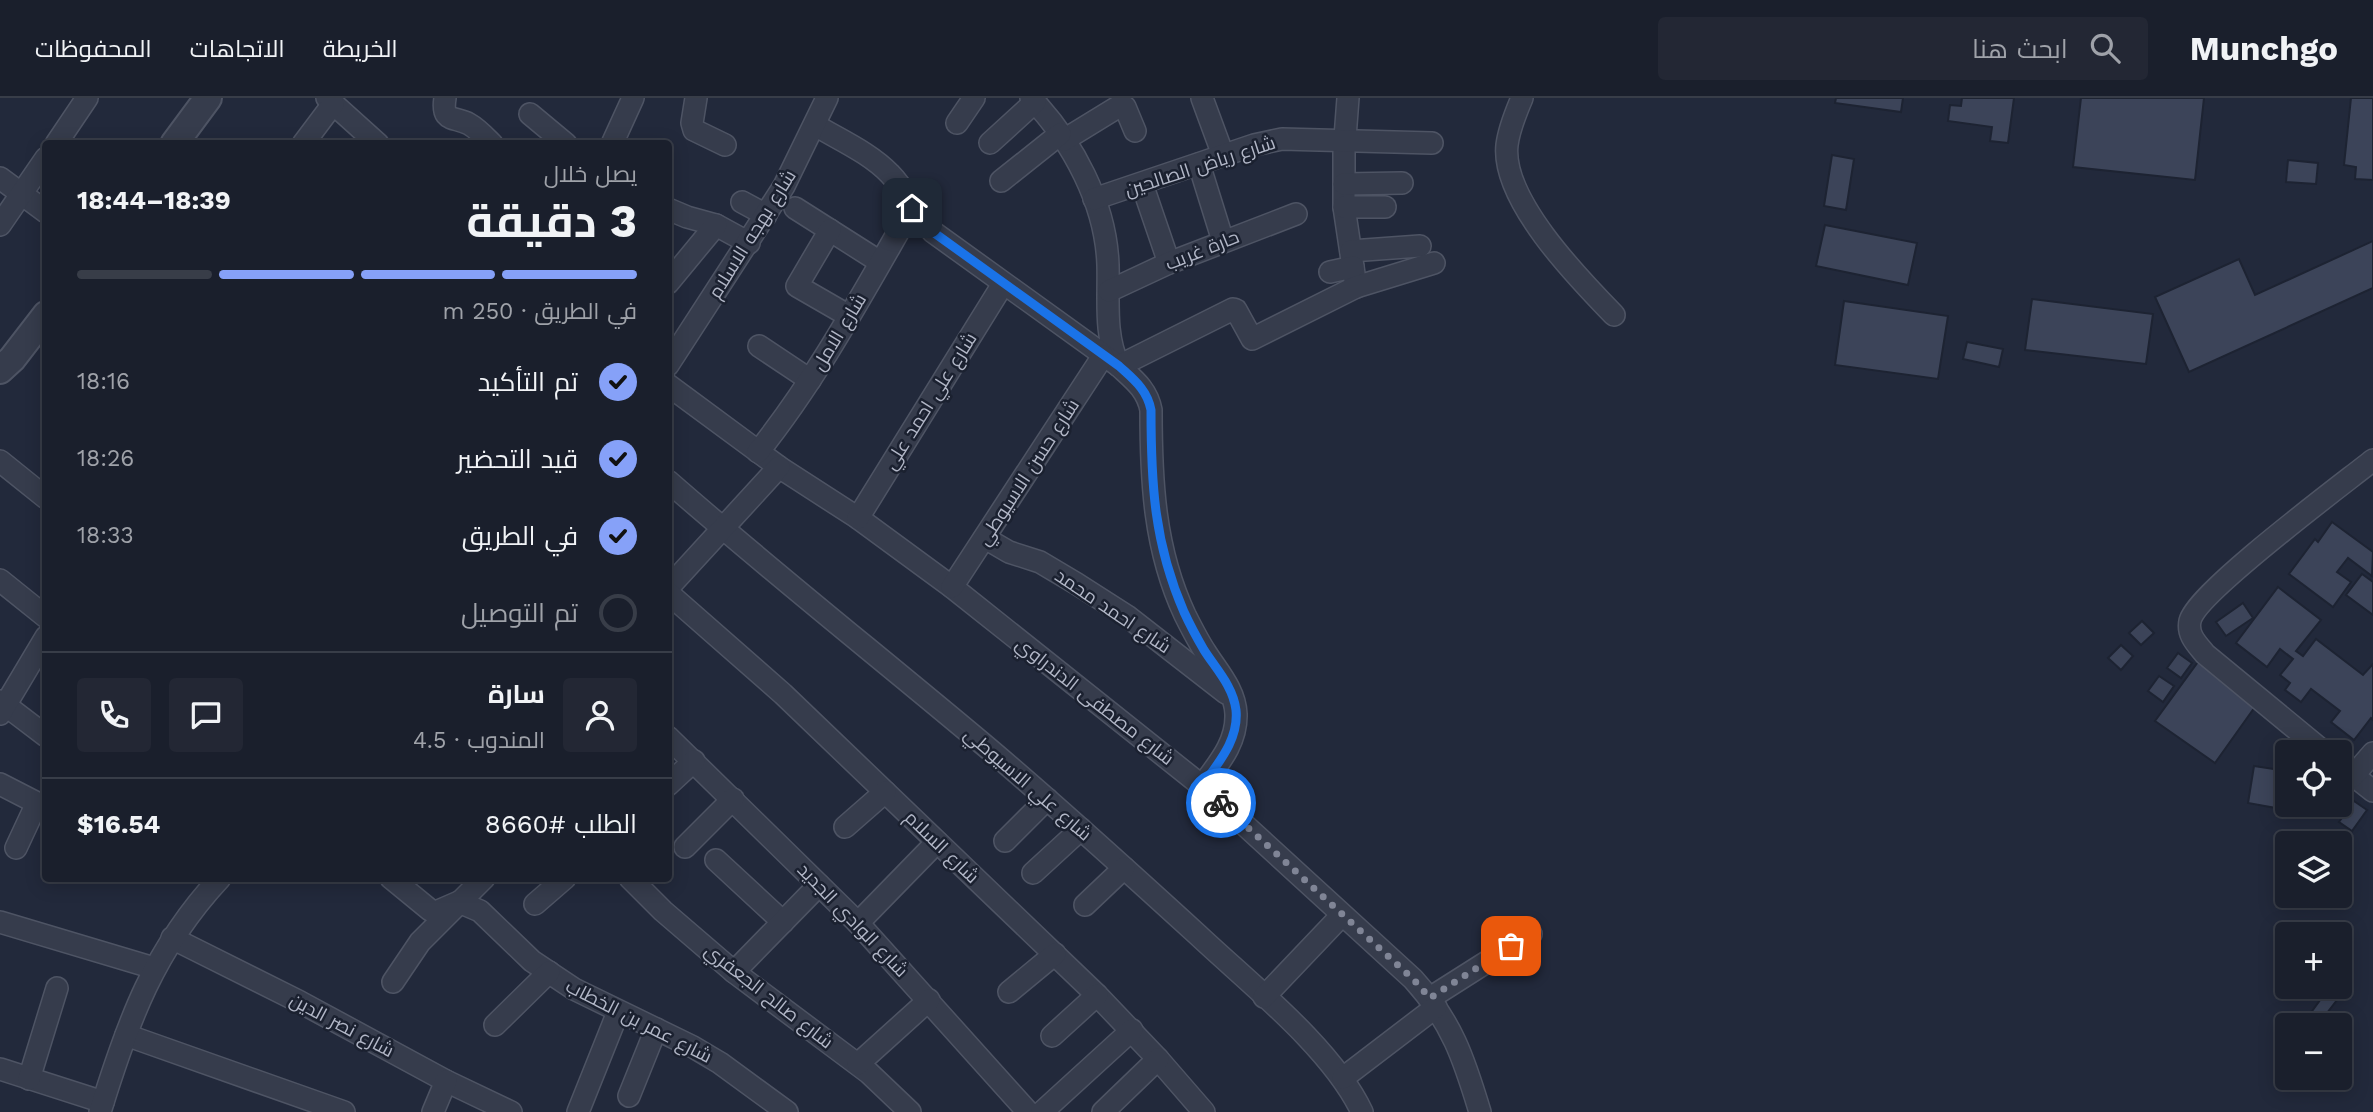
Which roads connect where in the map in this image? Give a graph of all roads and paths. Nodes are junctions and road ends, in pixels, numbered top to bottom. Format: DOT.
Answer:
graph roads {
  1 [pos="87,98"];
  2 [pos="208,98"];
  3 [pos="445,98"];
  4 [pos="633,98"];
  5 [pos="696,98"];
  6 [pos="827,98"];
  7 [pos="974,98"];
  8 [pos="1202,98"];
  9 [pos="1348,98"];
  10 [pos="1522,98"];
  11 [pos="1033,100"];
  12 [pos="330,101"];
  13 [pos="530,114"];
  14 [pos="957,123"];
  15 [pos="815,125"];
  16 [pos="1135,131"];
  17 [pos="1062,137"];
  18 [pos="59,140"];
  19 [pos="177,140"];
  20 [pos="306,140"];
  21 [pos="374,140"];
  22 [pos="488,140"];
  23 [pos="557,140"];
  24 [pos="614,140"];
  25 [pos="1344,141"];
  26 [pos="990,143"];
  27 [pos="1432,143"];
  28 [pos="725,145"];
  29 [pos="1223,155"];
  30 [pos="42,164"];
  31 [pos="1199,164"];
  32 [pos="0,178"];
  33 [pos="1001,180"];
  34 [pos="1142,184"];
  35 [pos="1344,184"];
  36 [pos="1402,184"];
  37 [pos="22,193"];
  38 [pos="1094,199"];
  39 [pos="742,202"];
  40 [pos="1344,207"];
  41 [pos="1385,207"];
  42 [pos="795,208"];
  43 [pos="912,208"];
  44 [pos="42,209"];
  45 [pos="672,211"];
  46 [pos="1296,214"];
  47 [pos="766,215"];
  48 [pos="0,225"];
  49 [pos="716,225"];
  50 [pos="830,230"];
  51 [pos="1223,241"];
  52 [pos="749,243"];
  53 [pos="1420,246"];
  54 [pos="880,262"];
  55 [pos="1169,263"];
  56 [pos="1434,263"];
  57 [pos="1353,269"];
  58 [pos="1329,272"];
  59 [pos="672,275"];
  60 [pos="1003,284"];
  61 [pos="1109,291"];
  62 [pos="1614,315"];
  63 [pos="849,316"];
  64 [pos="42,320"];
  65 [pos="758,346"];
  66 [pos="672,359"];
  67 [pos="1111,361"];
  68 [pos="0,370"];
  69 [pos="810,380"];
  70 [pos="672,389"];
  71 [pos="758,452"];
  72 [pos="2373,460"];
  73 [pos="0,461"];
  74 [pos="779,467"];
  75 [pos="672,484"];
  76 [pos="42,495"];
  77 [pos="858,518"];
  78 [pos="723,528"];
  79 [pos="985,538"];
  80 [pos="0,580"];
  81 [pos="672,584"];
  82 [pos="952,587"];
  83 [pos="672,590"];
  84 [pos="42,614"];
  85 [pos="42,643"];
  86 [pos="1233,698"];
  87 [pos="2,706"];
  88 [pos="42,733"];
  89 [pos="2309,740"];
  90 [pos="672,741"];
  91 [pos="2373,753"];
  92 [pos="694,761"];
  93 [pos="2352,768"];
  94 [pos="2352,775"];
  95 [pos="672,781"];
  96 [pos="0,784"];
  97 [pos="1202,786"];
  98 [pos="2373,791"];
  99 [pos="885,792"];
  100 [pos="733,799"];
  101 [pos="1047,799"];
  102 [pos="845,827"];
  103 [pos="1081,829"];
  104 [pos="1005,841"];
  105 [pos="937,842"];
  106 [pos="685,847"];
  107 [pos="16,848"];
  108 [pos="716,860"];
  109 [pos="1124,868"];
  110 [pos="1033,873"];
  111 [pos="216,882"];
  112 [pos="396,882"];
  113 [pos="560,882"];
  114 [pos="634,882"];
  115 [pos="819,885"];
  116 [pos="470,887"];
  117 [pos="535,904"];
  118 [pos="1085,905"];
  119 [pos="1342,915"];
  120 [pos="0,922"];
  121 [pos="783,922"];
  122 [pos="858,923"];
  123 [pos="1531,934"];
  124 [pos="172,938"];
  125 [pos="1055,954"];
  126 [pos="154,968"];
  127 [pos="549,972"];
  128 [pos="734,972"];
  129 [pos="393,982"];
  130 [pos="57,988"];
  131 [pos="1009,992"];
  132 [pos="1097,995"];
  133 [pos="1265,997"];
  134 [pos="929,1000"];
  135 [pos="1433,1002"];
  136 [pos="618,1012"];
  137 [pos="495,1026"];
  138 [pos="656,1029"];
  139 [pos="1132,1030"];
  140 [pos="126,1035"];
  141 [pos="1052,1036"];
  142 [pos="1158,1059"];
  143 [pos="858,1064"];
  144 [pos="0,1069"];
  145 [pos="29,1079"];
  146 [pos="1343,1079"];
  147 [pos="446,1081"];
  148 [pos="628,1096"];
  149 [pos="102,1107"];
  150 [pos="344,1112"];
  151 [pos="433,1112"];
  152 [pos="511,1112"];
  153 [pos="578,1112"];
  154 [pos="786,1112"];
  155 [pos="910,1112"];
  156 [pos="1028,1112"];
  157 [pos="1042,1112"];
  158 [pos="1103,1112"];
  159 [pos="1204,1112"];
  160 [pos="1362,1112"];
  161 [pos="1480,1112"];
  1 -- 18 [label="street"];
  2 -- 19 [label="street"];
  3 -- 22 [label="street"];
  4 -- 24 [label="street"];
  5 -- 28 [label="street"];
  6 -- 15 [label="street, شارع بهجه الاسلام"];
  7 -- 14 [label="street"];
  8 -- 29 [label="street"];
  9 -- 25 [label="street"];
  10 -- 62 [label="street"];
  11 -- 17 [label="street"];
  11 -- 26 [label="street"];
  12 -- 20 [label="street"];
  12 -- 21 [label="street"];
  13 -- 23 [label="street"];
  15 -- 43 [label="street"];
  15 -- 47 [label="street, شارع بهجه الاسلام"];
  16 -- 17 [label="street"];
  17 -- 33 [label="street"];
  17 -- 38 [label="street"];
  25 -- 27 [label="street, شارع رياض الصالحين"];
  25 -- 29 [label="street, شارع رياض الصالحين"];
  25 -- 35 [label="street"];
  29 -- 31 [label="street, شارع رياض الصالحين"];
  30 -- 37 [label="street"];
  31 -- 34 [label="street, شارع رياض الصالحين"];
  31 -- 51 [label="street"];
  32 -- 37 [label="street"];
  34 -- 38 [label="street, شارع رياض الصالحين"];
  34 -- 55 [label="street"];
  35 -- 36 [label="street"];
  35 -- 40 [label="street"];
  37 -- 44 [label="street"];
  37 -- 48 [label="street"];
  38 -- 61 [label="street"];
  39 -- 47 [label="street"];
  40 -- 41 [label="street"];
  40 -- 57 [label="street"];
  42 -- 50 [label="street"];
  43 -- 54 [label="street, شارع الامل"];
  43 -- 60 [label="street"];
  45 -- 49 [label="street"];
  46 -- 51 [label="street, حارة غريب"];
  47 -- 52 [label="street, شارع بهجه الاسلام"];
  49 -- 52 [label="street"];
  49 -- 59 [label="street"];
  50 -- 54 [label="street"];
  50 -- 63 [label="street"];
  51 -- 55 [label="street, حارة غريب"];
  52 -- 66 [label="street, شارع بهجه الاسلام"];
  53 -- 57 [label="street"];
  54 -- 63 [label="street, شارع الامل"];
  55 -- 61 [label="street, حارة غريب"];
  56 -- 57 [label="street"];
  57 -- 58 [label="street"];
  57 -- 67 [label="street"];
  60 -- 67 [label="street"];
  60 -- 77 [label="street, شارع علي احمد علي"];
  61 -- 67 [label="street"];
  63 -- 69 [label="street, شارع الامل"];
  64 -- 68 [label="street"];
  65 -- 69 [label="street"];
  67 -- 79 [label="street, شارع حسن الاسيوطي"];
  67 -- 86 [label="street"];
  69 -- 71 [label="street, شارع الامل"];
  70 -- 71 [label="street, شارع مصطفى الدندراوي"];
  71 -- 74 [label="street, شارع مصطفى الدندراوي"];
  72 -- 89 [label="street"];
  73 -- 76 [label="street"];
  74 -- 77 [label="street, شارع مصطفى الدندراوي"];
  74 -- 78 [label="street"];
  75 -- 78 [label="street, شارع علي الاسيوطي"];
  77 -- 82 [label="street, شارع مصطفى الدندراوي"];
  78 -- 81 [label="street"];
  78 -- 101 [label="street, شارع علي الاسيوطي"];
  79 -- 82 [label="street, شارع حسن الاسيوطي"];
  79 -- 86 [label="street, شارع احمد محمد"];
  80 -- 84 [label="street"];
  82 -- 97 [label="street, شارع مصطفى الدندراوي"];
  83 -- 99 [label="street, شارع السلام"];
  85 -- 87 [label="street"];
  86 -- 97 [label="street"];
  87 -- 88 [label="street"];
  90 -- 92 [label="street, شارع الوادي الجديد"];
  91 -- 93 [label="street"];
  92 -- 95 [label="street"];
  92 -- 100 [label="street, شارع الوادي الجديد"];
  94 -- 98 [label="street"];
  96 -- 107 [label="street"];
  97 -- 119 [label="street, شارع مصطفى الدندراوي"];
  99 -- 102 [label="street"];
  99 -- 105 [label="street, شارع السلام"];
  100 -- 106 [label="street"];
  100 -- 115 [label="street, شارع الوادي الجديد"];
  101 -- 103 [label="street, شارع علي الاسيوطي"];
  101 -- 104 [label="street"];
  103 -- 109 [label="street, شارع علي الاسيوطي"];
  103 -- 110 [label="street"];
  105 -- 122 [label="street"];
  105 -- 125 [label="street, شارع السلام"];
  108 -- 121 [label="street"];
  109 -- 118 [label="street"];
  109 -- 133 [label="street, شارع علي الاسيوطي"];
  111 -- 124 [label="street"];
  112 -- 116 [label="street"];
  113 -- 117 [label="street"];
  114 -- 128 [label="street, شارع صالح الجعفري"];
  115 -- 121 [label="street"];
  115 -- 122 [label="street, شارع الوادي الجديد"];
  116 -- 127 [label="street, شارع عمر بن الخطاب"];
  116 -- 129 [label="street"];
  119 -- 133 [label="street"];
  119 -- 135 [label="street, شارع مصطفى الدندراوي"];
  120 -- 126 [label="street"];
  121 -- 128 [label="street"];
  122 -- 134 [label="street, شارع الوادي الجديد"];
  123 -- 135 [label="street"];
  124 -- 126 [label="street"];
  124 -- 147 [label="street, شارع نصر الدين"];
  125 -- 131 [label="street"];
  125 -- 132 [label="street, شارع السلام"];
  126 -- 140 [label="street"];
  127 -- 136 [label="street, شارع عمر بن الخطاب"];
  127 -- 137 [label="street"];
  128 -- 143 [label="street, شارع صالح الجعفري"];
  130 -- 145 [label="street"];
  132 -- 139 [label="street, شارع السلام"];
  132 -- 141 [label="street"];
  133 -- 146 [label="street, شارع علي الاسيوطي"];
  134 -- 143 [label="street"];
  134 -- 156 [label="street, شارع الوادي الجديد"];
  135 -- 146 [label="street"];
  135 -- 161 [label="street, شارع مصطفى الدندراوي"];
  136 -- 138 [label="street, شارع عمر بن الخطاب"];
  136 -- 153 [label="street"];
  138 -- 148 [label="street"];
  138 -- 154 [label="street, شارع عمر بن الخطاب"];
  139 -- 142 [label="street, شارع السلام"];
  139 -- 157 [label="street"];
  140 -- 149 [label="street"];
  140 -- 150 [label="street"];
  142 -- 158 [label="street"];
  142 -- 159 [label="street, شارع السلام"];
  143 -- 155 [label="street, شارع صالح الجعفري"];
  144 -- 145 [label="street"];
  145 -- 149 [label="street"];
  146 -- 160 [label="street, شارع علي الاسيوطي"];
  147 -- 151 [label="street"];
  147 -- 152 [label="street, شارع نصر الدين"];
}
